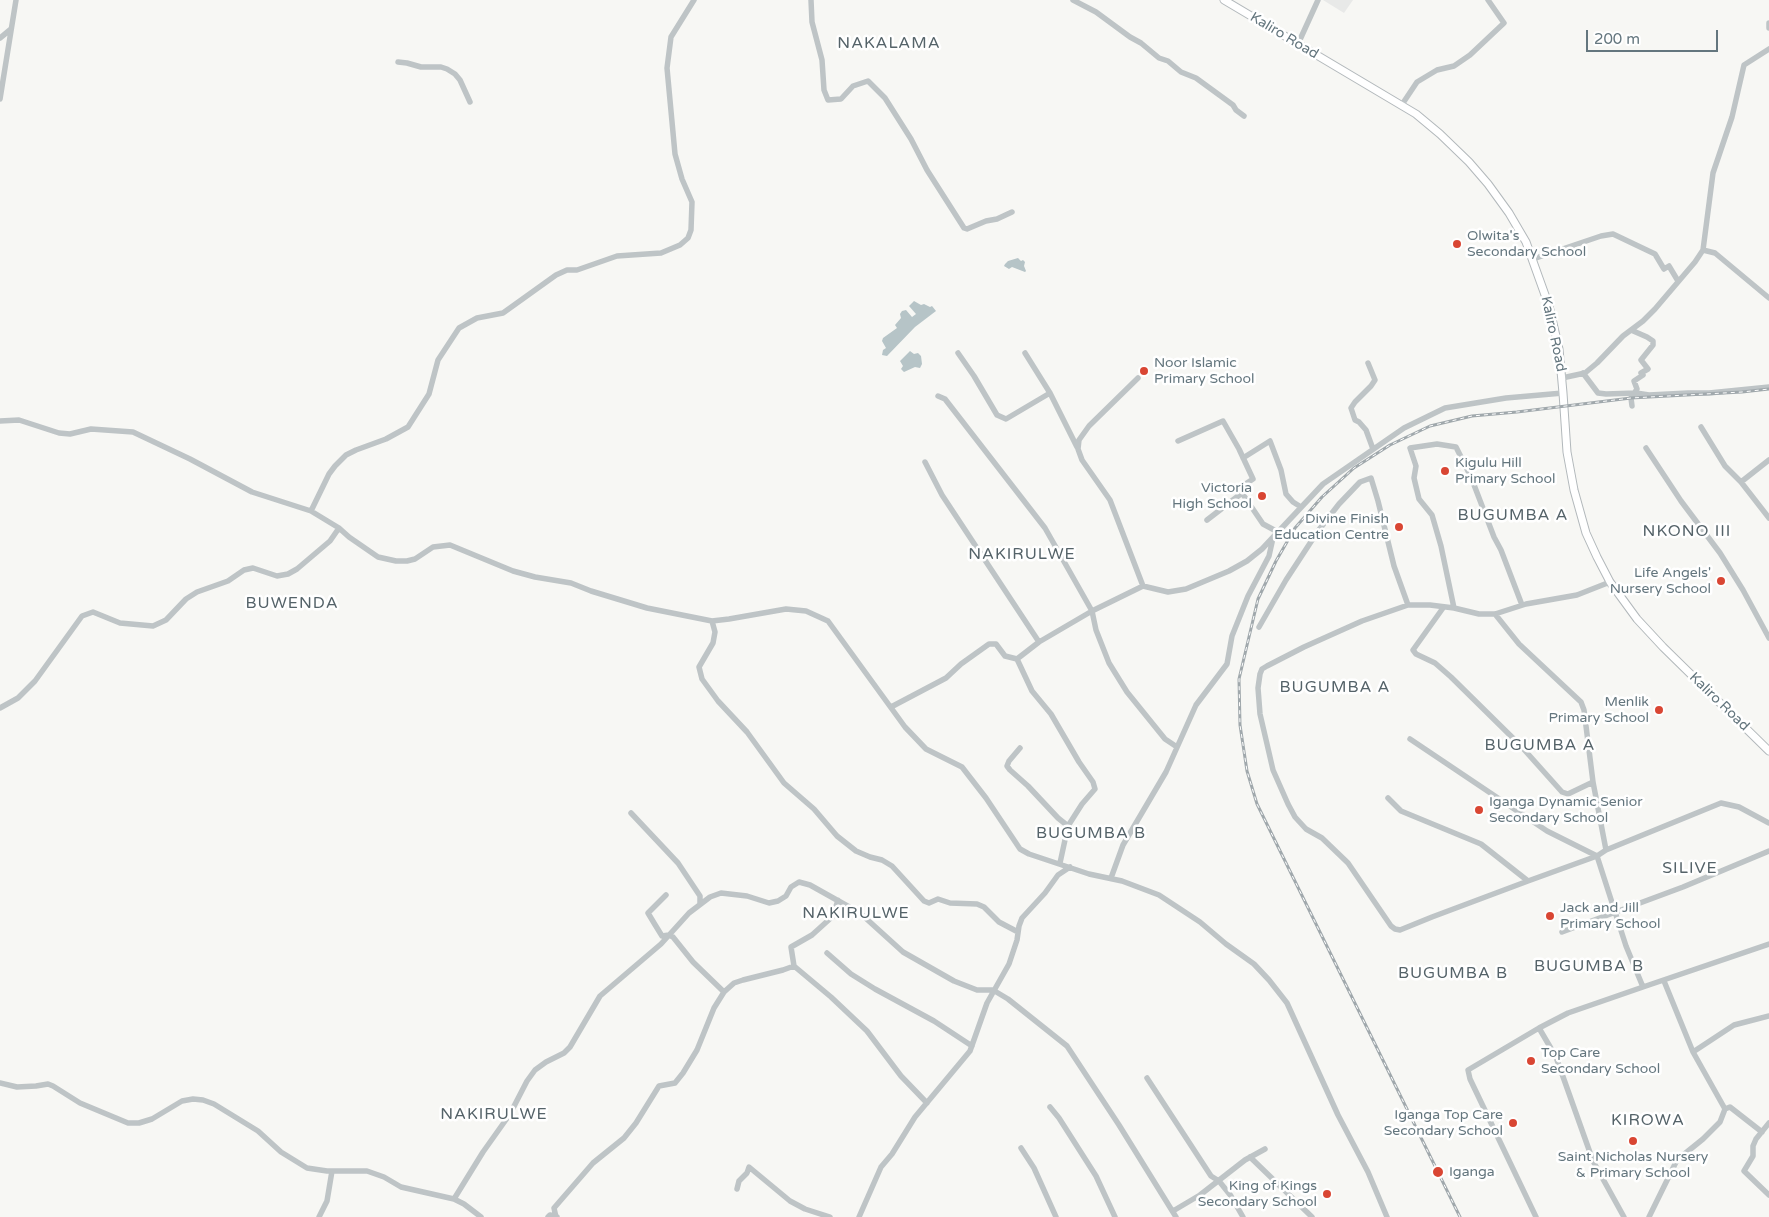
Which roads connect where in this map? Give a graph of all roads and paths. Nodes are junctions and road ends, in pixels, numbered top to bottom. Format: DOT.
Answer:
graph roads {
  1 [pos="16,0"];
  2 [pos="694,0"];
  3 [pos="811,0"];
  4 [pos="1073,0"];
  5 [pos="1224,0"];
  6 [pos="1318,0"];
  7 [pos="1488,0"];
  8 [pos="1769,23"];
  9 [pos="1769,28"];
  10 [pos="11,29"];
  11 [pos="0,38"];
  12 [pos="1298,44"];
  13 [pos="1769,48"];
  14 [pos="398,62"];
  15 [pos="0,99"];
  16 [pos="470,102"];
  17 [pos="1401,106"];
  18 [pos="1244,116"];
  19 [pos="1012,212"];
  20 [pos="1703,250"];
  21 [pos="1532,259"];
  22 [pos="1678,282"];
  23 [pos="1769,298"];
  24 [pos="1631,330"];
  25 [pos="958,353"];
  26 [pos="1025,354"];
  27 [pos="1368,363"];
  28 [pos="1583,373"];
  29 [pos="1138,378"];
  30 [pos="1562,378"];
  31 [pos="1769,387"];
  32 [pos="1563,392"];
  33 [pos="1050,393"];
  34 [pos="1636,393"];
  35 [pos="938,396"];
  36 [pos="1632,406"];
  37 [pos="0,421"];
  38 [pos="1701,427"];
  39 [pos="1178,441"];
  40 [pos="1646,448"];
  41 [pos="1078,449"];
  42 [pos="1373,449"];
  43 [pos="1243,458"];
  44 [pos="1769,460"];
  45 [pos="925,462"];
  46 [pos="1741,482"];
  47 [pos="1242,493"];
  48 [pos="1301,507"];
  49 [pos="311,511"];
  50 [pos="1769,518"];
  51 [pos="1206,520"];
  52 [pos="339,528"];
  53 [pos="1278,532"];
  54 [pos="1274,538"];
  55 [pos="1610,582"];
  56 [pos="1142,586"];
  57 [pos="1408,605"];
  58 [pos="1522,605"];
  59 [pos="1444,608"];
  60 [pos="1454,608"];
  61 [pos="1092,611"];
  62 [pos="1495,614"];
  63 [pos="712,620"];
  64 [pos="1259,627"];
  65 [pos="1769,638"];
  66 [pos="1039,642"];
  67 [pos="1017,659"];
  68 [pos="891,707"];
  69 [pos="0,708"];
  70 [pos="1410,739"];
  71 [pos="1177,747"];
  72 [pos="1020,748"];
  73 [pos="1769,751"];
  74 [pos="1593,782"];
  75 [pos="1388,798"];
  76 [pos="631,813"];
  77 [pos="1769,823"];
  78 [pos="1068,826"];
  79 [pos="1606,850"];
  80 [pos="1769,851"];
  81 [pos="1597,856"];
  82 [pos="1060,863"];
  83 [pos="1070,867"];
  84 [pos="1111,878"];
  85 [pos="1528,880"];
  86 [pos="666,895"];
  87 [pos="838,900"];
  88 [pos="700,904"];
  89 [pos="1614,913"];
  90 [pos="1018,932"];
  91 [pos="1562,932"];
  92 [pos="669,935"];
  93 [pos="1769,944"];
  94 [pos="827,953"];
  95 [pos="794,966"];
  96 [pos="1664,980"];
  97 [pos="1643,987"];
  98 [pos="978,990"];
  99 [pos="993,990"];
  100 [pos="724,992"];
  101 [pos="987,1003"];
  102 [pos="1769,1016"];
  103 [pos="1539,1028"];
  104 [pos="972,1046"];
  105 [pos="1693,1052"];
  106 [pos="1147,1078"];
  107 [pos="0,1084"];
  108 [pos="928,1103"];
  109 [pos="1050,1107"];
  110 [pos="1725,1109"];
  111 [pos="1769,1124"];
  112 [pos="1762,1132"];
  113 [pos="1021,1148"];
  114 [pos="1265,1149"];
  115 [pos="1250,1157"];
  116 [pos="332,1171"];
  117 [pos="1219,1181"];
  118 [pos="737,1189"];
  119 [pos="1769,1195"];
  120 [pos="454,1199"];
  121 [pos="1175,1214"];
  122 [pos="319,1217"];
  123 [pos="481,1217"];
  124 [pos="548,1217"];
  125 [pos="556,1217"];
  126 [pos="830,1217"];
  127 [pos="859,1217"];
  128 [pos="1056,1217"];
  129 [pos="1115,1217"];
  130 [pos="1243,1217"];
  131 [pos="1312,1217"];
  132 [pos="1387,1217"];
  133 [pos="1536,1217"];
  134 [pos="1624,1217"];
  135 [pos="1649,1217"];
  1 -- 10 [label="street"];
  2 -- 49 [label="street"];
  3 -- 19 [label="street"];
  4 -- 18 [label="street"];
  5 -- 12 [label="main road, Kaliro Road"];
  6 -- 12 [label="street"];
  7 -- 17 [label="street"];
  8 -- 9 [label="street"];
  10 -- 11 [label="street"];
  10 -- 15 [label="street"];
  12 -- 17 [label="main road, Kaliro Road"];
  13 -- 20 [label="street"];
  14 -- 16 [label="street"];
  17 -- 21 [label="main road, Kaliro Road"];
  20 -- 22 [label="street"];
  20 -- 23 [label="street"];
  21 -- 22 [label="street"];
  21 -- 30 [label="main road, Kaliro Road"];
  22 -- 24 [label="street"];
  24 -- 28 [label="street"];
  24 -- 34 [label="street"];
  25 -- 33 [label="street"];
  26 -- 33 [label="street"];
  27 -- 42 [label="street"];
  28 -- 30 [label="street"];
  28 -- 34 [label="street"];
  29 -- 41 [label="street"];
  30 -- 32 [label="main road, Kaliro Road"];
  31 -- 34 [label="street"];
  32 -- 42 [label="street"];
  32 -- 55 [label="main road, Kaliro Road"];
  33 -- 41 [label="street"];
  34 -- 36 [label="street"];
  35 -- 61 [label="street"];
  37 -- 49 [label="street"];
  38 -- 46 [label="street"];
  39 -- 43 [label="street"];
  40 -- 65 [label="street"];
  41 -- 56 [label="street"];
  42 -- 48 [label="street"];
  43 -- 47 [label="street"];
  43 -- 48 [label="street"];
  44 -- 46 [label="street"];
  45 -- 66 [label="street"];
  46 -- 50 [label="street"];
  47 -- 51 [label="street"];
  47 -- 53 [label="street"];
  48 -- 53 [label="street"];
  49 -- 52 [label="street"];
  52 -- 63 [label="street"];
  52 -- 69 [label="street"];
  53 -- 54 [label="street"];
  54 -- 56 [label="street"];
  54 -- 71 [label="street"];
  55 -- 58 [label="street"];
  55 -- 73 [label="main road, Kaliro Road"];
  56 -- 61 [label="street"];
  57 -- 59 [label="street"];
  57 -- 64 [label="street"];
  57 -- 85 [label="street"];
  58 -- 60 [label="street"];
  58 -- 62 [label="street"];
  59 -- 60 [label="street"];
  59 -- 74 [label="street"];
  60 -- 62 [label="street"];
  61 -- 66 [label="street"];
  61 -- 71 [label="street"];
  62 -- 74 [label="street"];
  63 -- 68 [label="street"];
  63 -- 90 [label="street"];
  66 -- 67 [label="street"];
  67 -- 68 [label="street"];
  67 -- 78 [label="street"];
  68 -- 82 [label="street"];
  70 -- 81 [label="street"];
  71 -- 84 [label="street"];
  72 -- 78 [label="street"];
  74 -- 79 [label="street"];
  75 -- 85 [label="street"];
  76 -- 88 [label="street"];
  77 -- 79 [label="street"];
  78 -- 82 [label="street"];
  79 -- 81 [label="street"];
  80 -- 89 [label="street"];
  81 -- 85 [label="street"];
  81 -- 89 [label="street"];
  82 -- 83 [label="street"];
  83 -- 84 [label="street"];
  83 -- 90 [label="street"];
  84 -- 132 [label="street"];
  86 -- 92 [label="street"];
  87 -- 88 [label="street"];
  87 -- 95 [label="street"];
  87 -- 98 [label="street"];
  88 -- 92 [label="street"];
  89 -- 91 [label="street"];
  89 -- 97 [label="street"];
  90 -- 99 [label="street"];
  92 -- 100 [label="street"];
  92 -- 120 [label="street"];
  93 -- 96 [label="street"];
  94 -- 104 [label="street"];
  95 -- 100 [label="street"];
  95 -- 108 [label="street"];
  96 -- 97 [label="street"];
  96 -- 105 [label="street"];
  97 -- 103 [label="street"];
  98 -- 99 [label="street"];
  98 -- 101 [label="street"];
  99 -- 101 [label="street"];
  99 -- 121 [label="street"];
  100 -- 125 [label="street"];
  101 -- 104 [label="street"];
  102 -- 105 [label="street"];
  103 -- 133 [label="street"];
  103 -- 134 [label="street"];
  104 -- 108 [label="street"];
  105 -- 110 [label="street"];
  106 -- 117 [label="street"];
  107 -- 116 [label="street"];
  108 -- 127 [label="street"];
  109 -- 129 [label="street"];
  110 -- 112 [label="street"];
  110 -- 135 [label="street"];
  111 -- 112 [label="street"];
  112 -- 119 [label="street"];
  113 -- 128 [label="street"];
  114 -- 115 [label="street"];
  115 -- 117 [label="street"];
  115 -- 131 [label="street"];
  116 -- 120 [label="street"];
  116 -- 122 [label="street"];
  117 -- 121 [label="street"];
  117 -- 130 [label="street"];
  118 -- 126 [label="street"];
  120 -- 123 [label="street"];
  124 -- 125 [label="street"];
}
